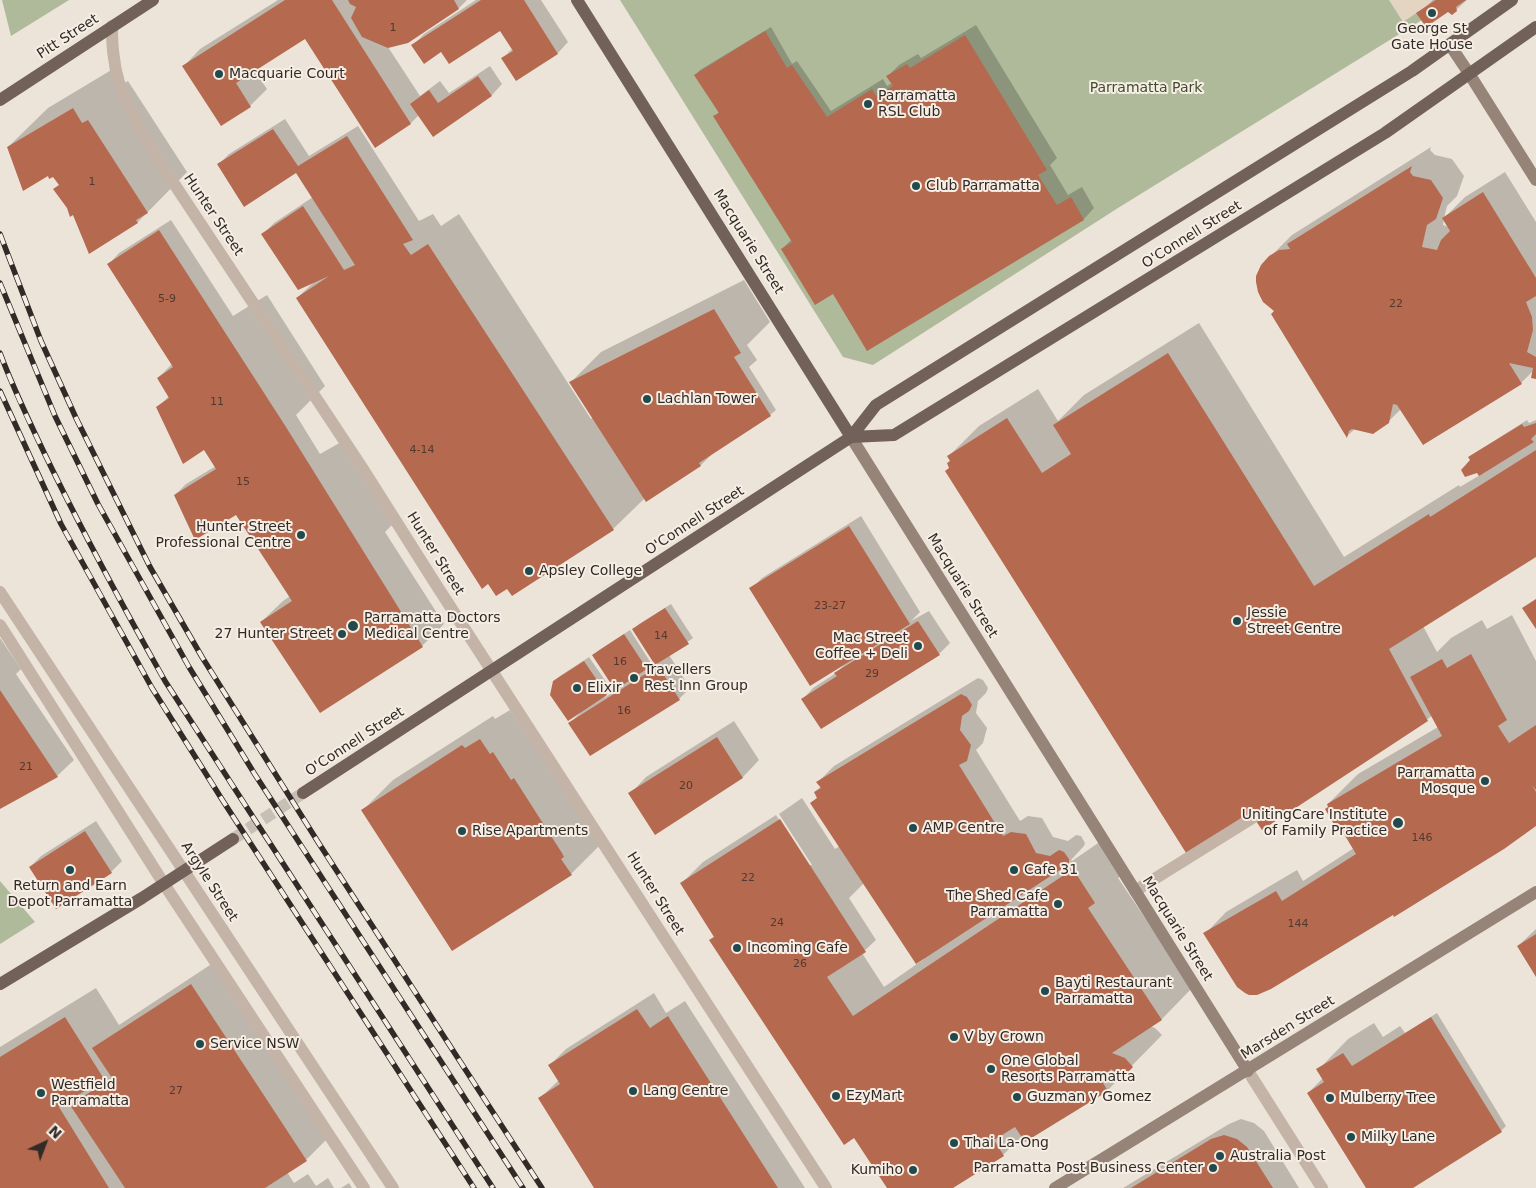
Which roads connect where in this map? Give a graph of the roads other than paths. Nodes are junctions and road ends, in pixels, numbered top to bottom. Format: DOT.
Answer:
graph roads {
  1 [pos="153,0"];
  2 [pos="577,0"];
  3 [pos="1512,0"];
  4 [pos="112,26"];
  5 [pos="1536,28"];
  6 [pos="1450,45"];
  7 [pos="1470,74"];
  8 [pos="0,100"];
  9 [pos="1536,180"];
  10 [pos="852,437"];
  11 [pos="0,592"];
  12 [pos="0,626"];
  13 [pos="492,670"];
  14 [pos="303,793"];
  15 [pos="1254,817"];
  16 [pos="233,839"];
  17 [pos="184,872"];
  18 [pos="164,884"];
  19 [pos="1135,891"];
  20 [pos="1536,892"];
  21 [pos="0,984"];
  22 [pos="1248,1071"];
  23 [pos="364,1188"];
  24 [pos="393,1188"];
  25 [pos="826,1188"];
  26 [pos="1055,1188"];
  27 [pos="1322,1188"];
  1 -- 4 [label="main road, Pitt Street"];
  2 -- 10 [label="main road, Macquarie Street"];
  3 -- 6 [label="main road, O'Connell Street"];
  4 -- 8 [label="main road, Pitt Street"];
  4 -- 13 [label="street, Hunter Street"];
  5 -- 7 [label="main road, O'Connell Street"];
  6 -- 7 [label="street"];
  6 -- 10 [label="main road, O'Connell Street"];
  7 -- 9 [label="street"];
  7 -- 10 [label="main road, O'Connell Street"];
  10 -- 13 [label="main road, O'Connell Street"];
  10 -- 19 [label="street, Macquarie Street"];
  11 -- 17 [label="street, Argyle Street"];
  12 -- 18 [label="street"];
  13 -- 14 [label="main road, O'Connell Street"];
  13 -- 25 [label="street, Hunter Street"];
  15 -- 19 [label="street"];
  16 -- 17 [label="main road"];
  17 -- 18 [label="main road"];
  17 -- 24 [label="street, Argyle Street"];
  18 -- 21 [label="main road"];
  18 -- 23 [label="street"];
  19 -- 22 [label="street, Macquarie Street"];
  20 -- 22 [label="street, Marsden Street"];
  22 -- 26 [label="street, Marsden Street"];
  22 -- 27 [label="street, Macquarie Street"];
}
